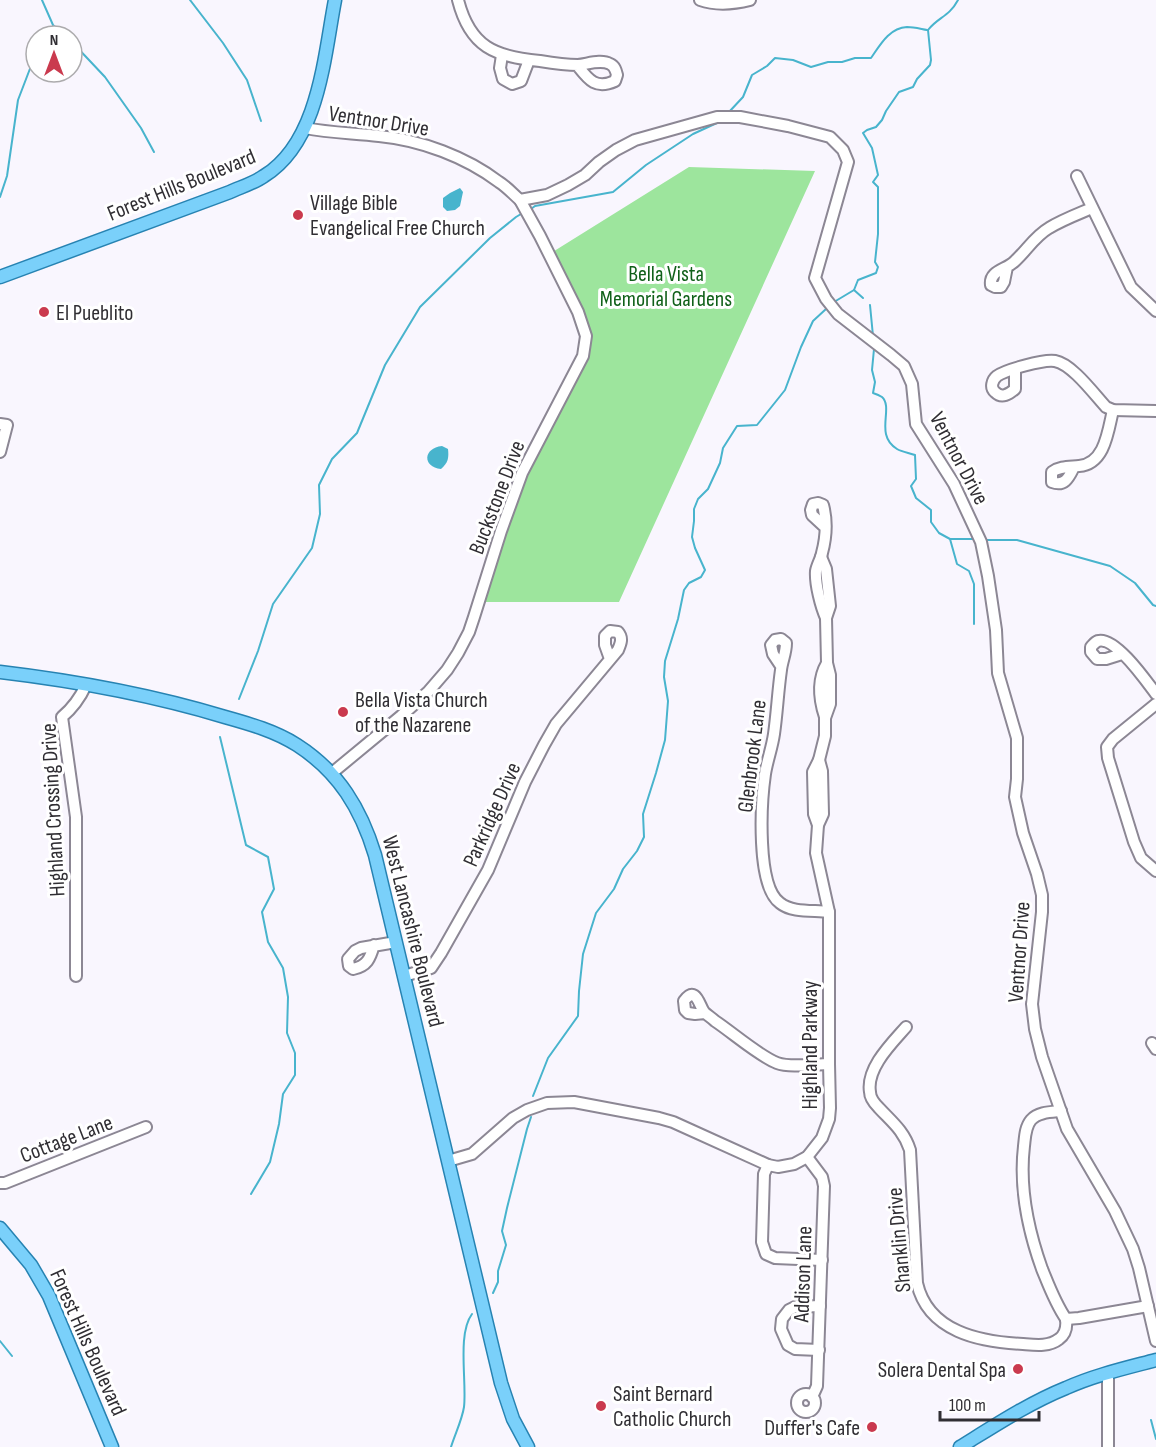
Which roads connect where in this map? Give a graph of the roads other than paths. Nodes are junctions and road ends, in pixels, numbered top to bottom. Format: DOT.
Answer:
graph roads {
  1 [pos="335,0"];
  2 [pos="458,0"];
  3 [pos="700,0"];
  4 [pos="750,0"];
  5 [pos="502,55"];
  6 [pos="530,60"];
  7 [pos="577,65"];
  8 [pos="305,128"];
  9 [pos="1077,176"];
  10 [pos="520,200"];
  11 [pos="1092,208"];
  12 [pos="1007,267"];
  13 [pos="0,278"];
  14 [pos="1156,311"];
  15 [pos="1015,369"];
  16 [pos="1113,410"];
  17 [pos="1156,411"];
  18 [pos="0,424"];
  19 [pos="0,452"];
  20 [pos="1074,467"];
  21 [pos="825,528"];
  22 [pos="1122,654"];
  23 [pos="610,659"];
  24 [pos="781,666"];
  25 [pos="0,672"];
  26 [pos="86,685"];
  27 [pos="1156,694"];
  28 [pos="1156,704"];
  29 [pos="332,773"];
  30 [pos="1156,871"];
  31 [pos="829,912"];
  32 [pos="396,942"];
  33 [pos="374,945"];
  34 [pos="76,976"];
  35 [pos="404,976"];
  36 [pos="705,1013"];
  37 [pos="906,1027"];
  38 [pos="829,1064"];
  39 [pos="1061,1111"];
  40 [pos="146,1127"];
  41 [pos="807,1157"];
  42 [pos="448,1161"];
  43 [pos="768,1165"];
  44 [pos="0,1183"];
  45 [pos="0,1228"];
  46 [pos="822,1260"];
  47 [pos="820,1306"];
  48 [pos="1148,1306"];
  49 [pos="1066,1319"];
  50 [pos="1156,1341"];
  51 [pos="819,1350"];
  52 [pos="1156,1360"];
  53 [pos="1108,1373"];
  54 [pos="812,1397"];
  55 [pos="112,1447"];
  56 [pos="528,1447"];
  57 [pos="960,1447"];
  58 [pos="1108,1447"];
  1 -- 8 [label="main road, Forest Hills Boulevard"];
  2 -- 5 [label="street"];
  3 -- 4 [label="street"];
  5 -- 6 [label="street"];
  5 -- 6 [label="street"];
  6 -- 7 [label="street"];
  8 -- 10 [label="street, Ventnor Drive"];
  8 -- 13 [label="main road, Forest Hills Boulevard"];
  9 -- 11 [label="street"];
  10 -- 29 [label="street, Buckstone Drive"];
  10 -- 39 [label="street, Ventnor Drive"];
  11 -- 12 [label="street"];
  11 -- 14 [label="street"];
  15 -- 16 [label="street"];
  16 -- 17 [label="street"];
  16 -- 20 [label="street"];
  18 -- 19 [label="street"];
  21 -- 31 [label="street, Highland Parkway"];
  22 -- 27 [label="street"];
  23 -- 35 [label="street, Parkridge Drive"];
  24 -- 31 [label="street, Glenbrook Lane"];
  25 -- 26 [label="main road, West Lancashire Boulevard"];
  26 -- 29 [label="main road, West Lancashire Boulevard"];
  26 -- 34 [label="street, Highland Crossing Drive"];
  28 -- 30 [label="street"];
  29 -- 32 [label="main road, West Lancashire Boulevard"];
  31 -- 38 [label="street, Highland Parkway"];
  32 -- 33 [label="street"];
  32 -- 35 [label="main road, West Lancashire Boulevard"];
  35 -- 42 [label="main road, West Lancashire Boulevard"];
  36 -- 38 [label="street"];
  37 -- 49 [label="street, Shanklin Drive"];
  38 -- 41 [label="street, Highland Parkway"];
  39 -- 48 [label="street, Ventnor Drive"];
  39 -- 49 [label="street"];
  40 -- 44 [label="street, Cottage Lane"];
  41 -- 43 [label="street"];
  41 -- 46 [label="street, Addison Lane"];
  42 -- 43 [label="street"];
  42 -- 56 [label="main road, West Lancashire Boulevard"];
  43 -- 46 [label="street"];
  45 -- 55 [label="main road, Forest Hills Boulevard"];
  46 -- 47 [label="street, Addison Lane"];
  47 -- 51 [label="street, Addison Lane"];
  47 -- 51 [label="street"];
  48 -- 49 [label="street"];
  48 -- 50 [label="street, Ventnor Drive"];
  51 -- 54 [label="street, Addison Lane"];
  52 -- 53 [label="main road"];
  53 -- 57 [label="main road"];
  53 -- 58 [label="street"];
}
